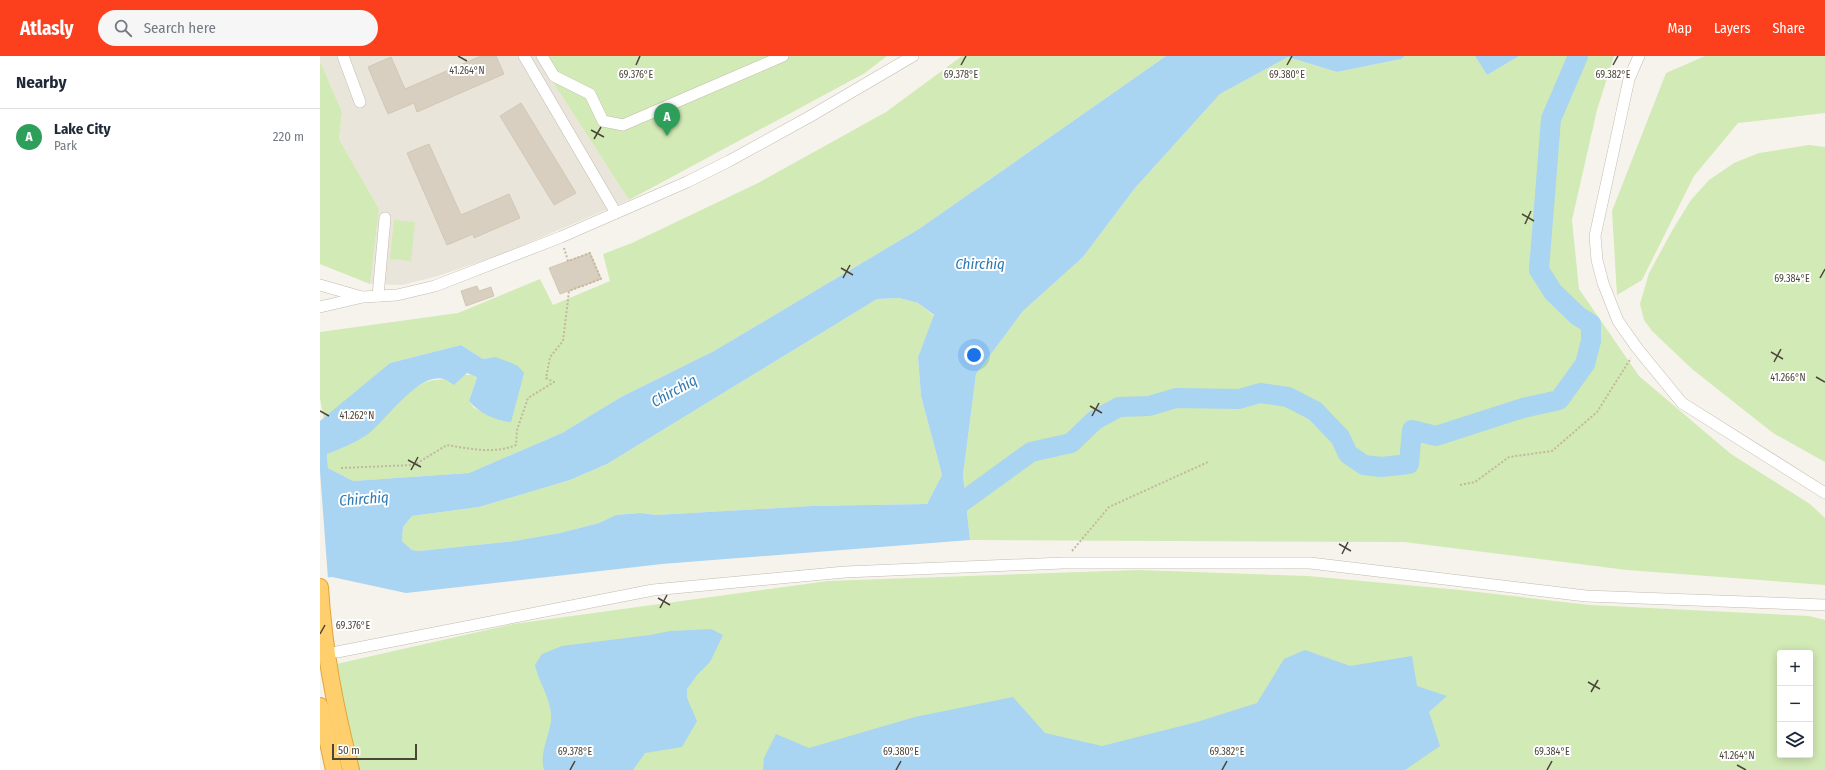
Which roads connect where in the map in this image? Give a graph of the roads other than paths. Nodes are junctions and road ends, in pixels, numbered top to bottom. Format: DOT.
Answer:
graph roads {
  1 [pos="343,56"];
  2 [pos="524,56"];
  3 [pos="542,56"];
  4 [pos="783,56"];
  5 [pos="913,56"];
  6 [pos="1638,56"];
  7 [pos="360,102"];
  8 [pos="616,213"];
  9 [pos="385,218"];
  10 [pos="320,285"];
  11 [pos="378,296"];
  12 [pos="363,297"];
  13 [pos="320,307"];
  14 [pos="1825,493"];
  15 [pos="320,587"];
  16 [pos="320,592"];
  17 [pos="1825,605"];
  18 [pos="337,652"];
  19 [pos="320,706"];
  20 [pos="334,770"];
  21 [pos="351,770"];
  1 -- 7 [label="street"];
  2 -- 8 [label="street"];
  3 -- 4 [label="street"];
  5 -- 8 [label="street"];
  6 -- 14 [label="street"];
  8 -- 11 [label="street"];
  9 -- 11 [label="street"];
  10 -- 12 [label="street"];
  11 -- 12 [label="street"];
  12 -- 13 [label="street"];
  15 -- 16 [label="highway"];
  16 -- 21 [label="highway"];
  17 -- 18 [label="street"];
  19 -- 20 [label="highway"];
}
